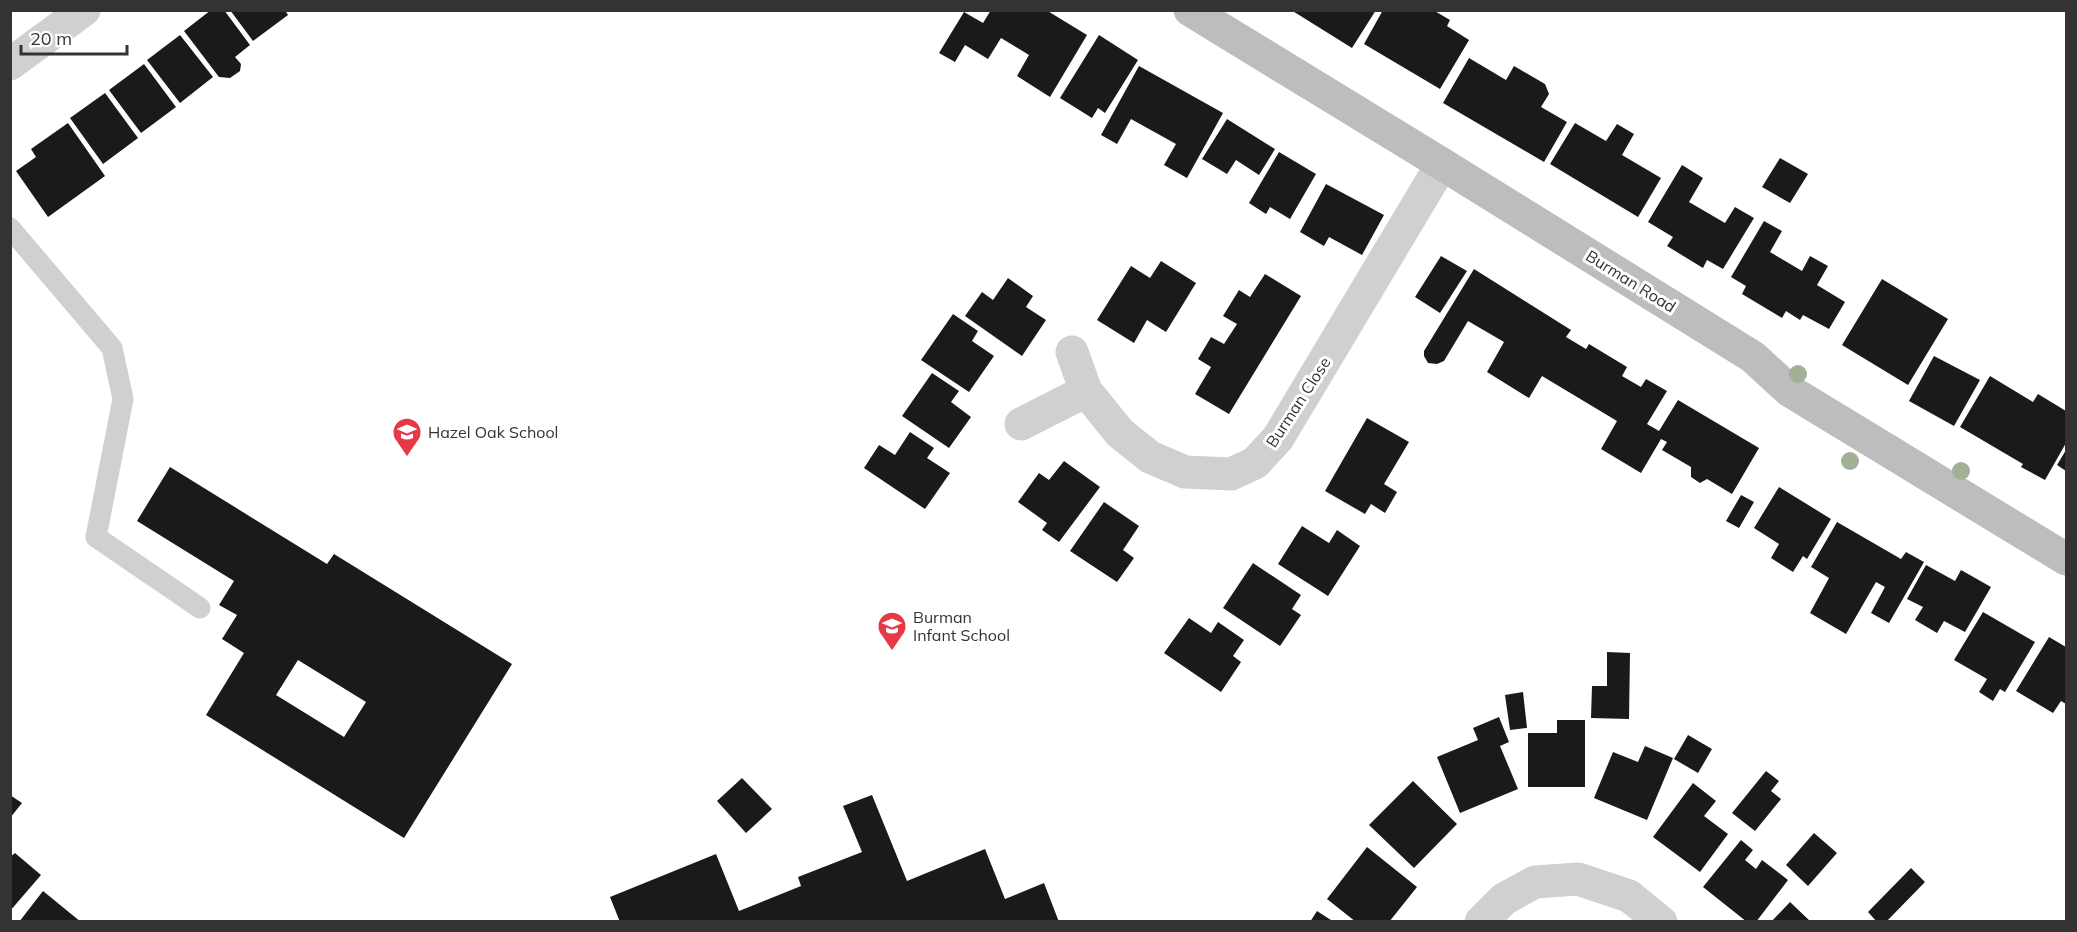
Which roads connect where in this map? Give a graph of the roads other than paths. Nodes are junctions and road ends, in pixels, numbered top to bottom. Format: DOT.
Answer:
graph roads {
  1 [pos="84,10"];
  2 [pos="1190,10"];
  3 [pos="10,64"];
  4 [pos="1442,164"];
  5 [pos="10,228"];
  6 [pos="1072,352"];
  7 [pos="1086,391"];
  8 [pos="1021,424"];
  9 [pos="2067,559"];
  10 [pos="200,608"];
  11 [pos="1481,921"];
  12 [pos="1661,921"];
  1 -- 3 [label="street"];
  2 -- 4 [label="street, Burman Road"];
  4 -- 7 [label="street, Burman Close"];
  4 -- 9 [label="street, Burman Road"];
  5 -- 10 [label="lane"];
  6 -- 7 [label="street, Burman Close"];
  7 -- 8 [label="street"];
  11 -- 12 [label="street"];
}
